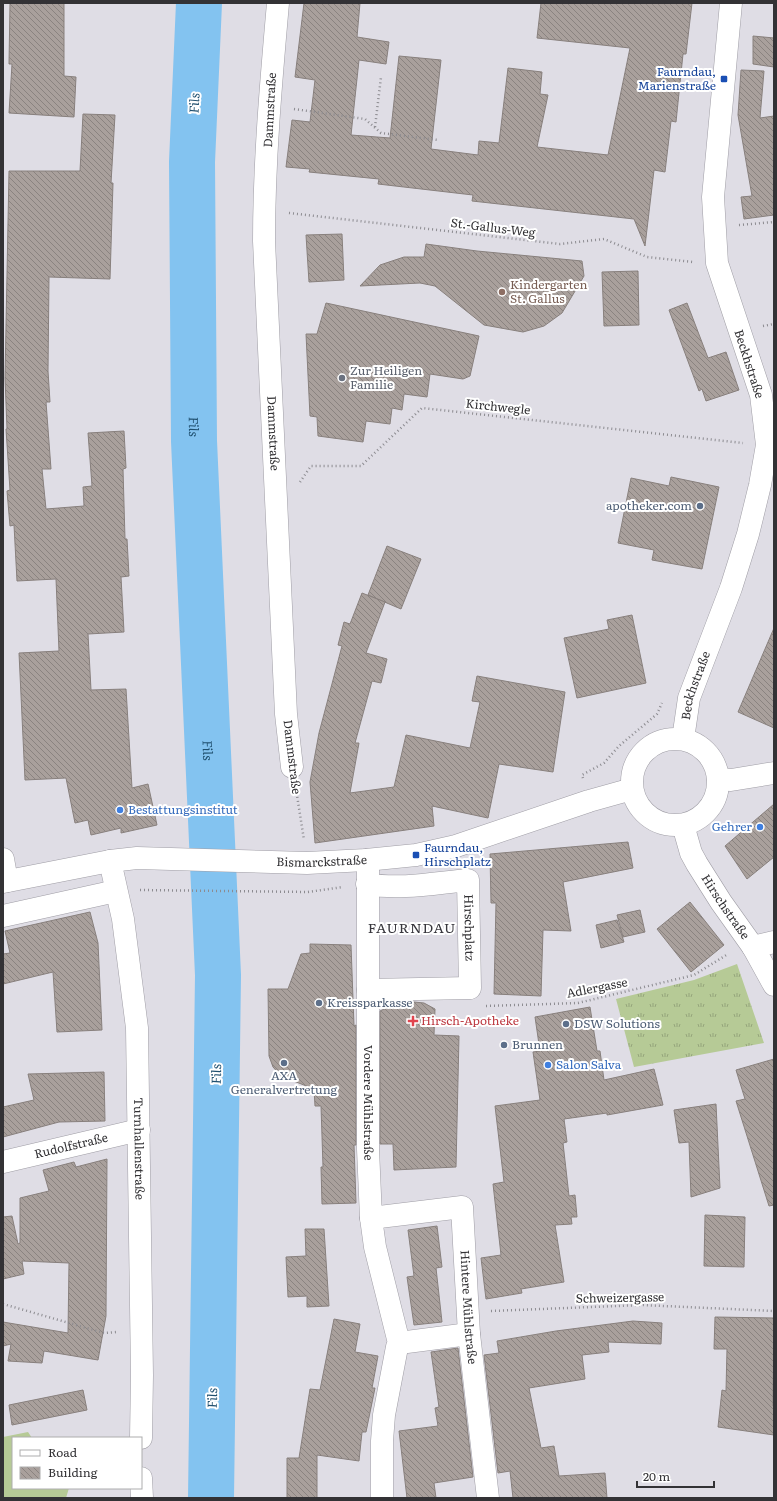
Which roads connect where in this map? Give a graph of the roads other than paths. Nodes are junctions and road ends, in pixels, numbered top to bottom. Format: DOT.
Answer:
graph roads {
  1 [pos="278,3"];
  2 [pos="731,3"];
  3 [pos="771,445"];
  4 [pos="683,739"];
  5 [pos="292,767"];
  6 [pos="774,773"];
  7 [pos="718,779"];
  8 [pos="632,789"];
  9 [pos="683,825"];
  10 [pos="3,859"];
  11 [pos="366,860"];
  12 [pos="110,861"];
  13 [pos="5,882"];
  14 [pos="367,884"];
  15 [pos="116,891"];
  16 [pos="3,916"];
  17 [pos="774,942"];
  18 [pos="753,947"];
  19 [pos="774,985"];
  20 [pos="375,990"];
  21 [pos="139,1130"];
  22 [pos="3,1162"];
  23 [pos="371,1218"];
  24 [pos="469,1334"];
  25 [pos="399,1343"];
  26 [pos="141,1437"];
  27 [pos="382,1498"];
  28 [pos="488,1498"];
  1 -- 5 [label="street, Dammstraße"];
  2 -- 3 [label="street, Beckhstraße"];
  3 -- 4 [label="street, Beckhstraße"];
  4 -- 7 [label="street"];
  4 -- 8 [label="street"];
  6 -- 7 [label="street"];
  7 -- 9 [label="street"];
  8 -- 9 [label="street"];
  8 -- 11 [label="street, Bismarckstraße"];
  9 -- 18 [label="street, Hirschstraße"];
  10 -- 13 [label="street"];
  11 -- 12 [label="street, Bismarckstraße"];
  11 -- 14 [label="street, Vordere Mühlstraße"];
  12 -- 13 [label="street, Bismarckstraße"];
  12 -- 15 [label="street, Turnhallenstraße"];
  14 -- 20 [label="street, Vordere Mühlstraße"];
  14 -- 20 [label="street, Hirschplatz"];
  15 -- 16 [label="street"];
  15 -- 21 [label="street, Turnhallenstraße"];
  17 -- 18 [label="street"];
  18 -- 19 [label="street, Hirschstraße"];
  20 -- 23 [label="street, Vordere Mühlstraße"];
  21 -- 22 [label="street, Rudolfstraße"];
  21 -- 26 [label="street, Turnhallenstraße"];
  23 -- 24 [label="street, Hintere Mühlstraße"];
  23 -- 25 [label="street, Vordere Mühlstraße"];
  24 -- 25 [label="street"];
  24 -- 28 [label="street, Hintere Mühlstraße"];
  25 -- 27 [label="street, Vordere Mühlstraße"];
}
